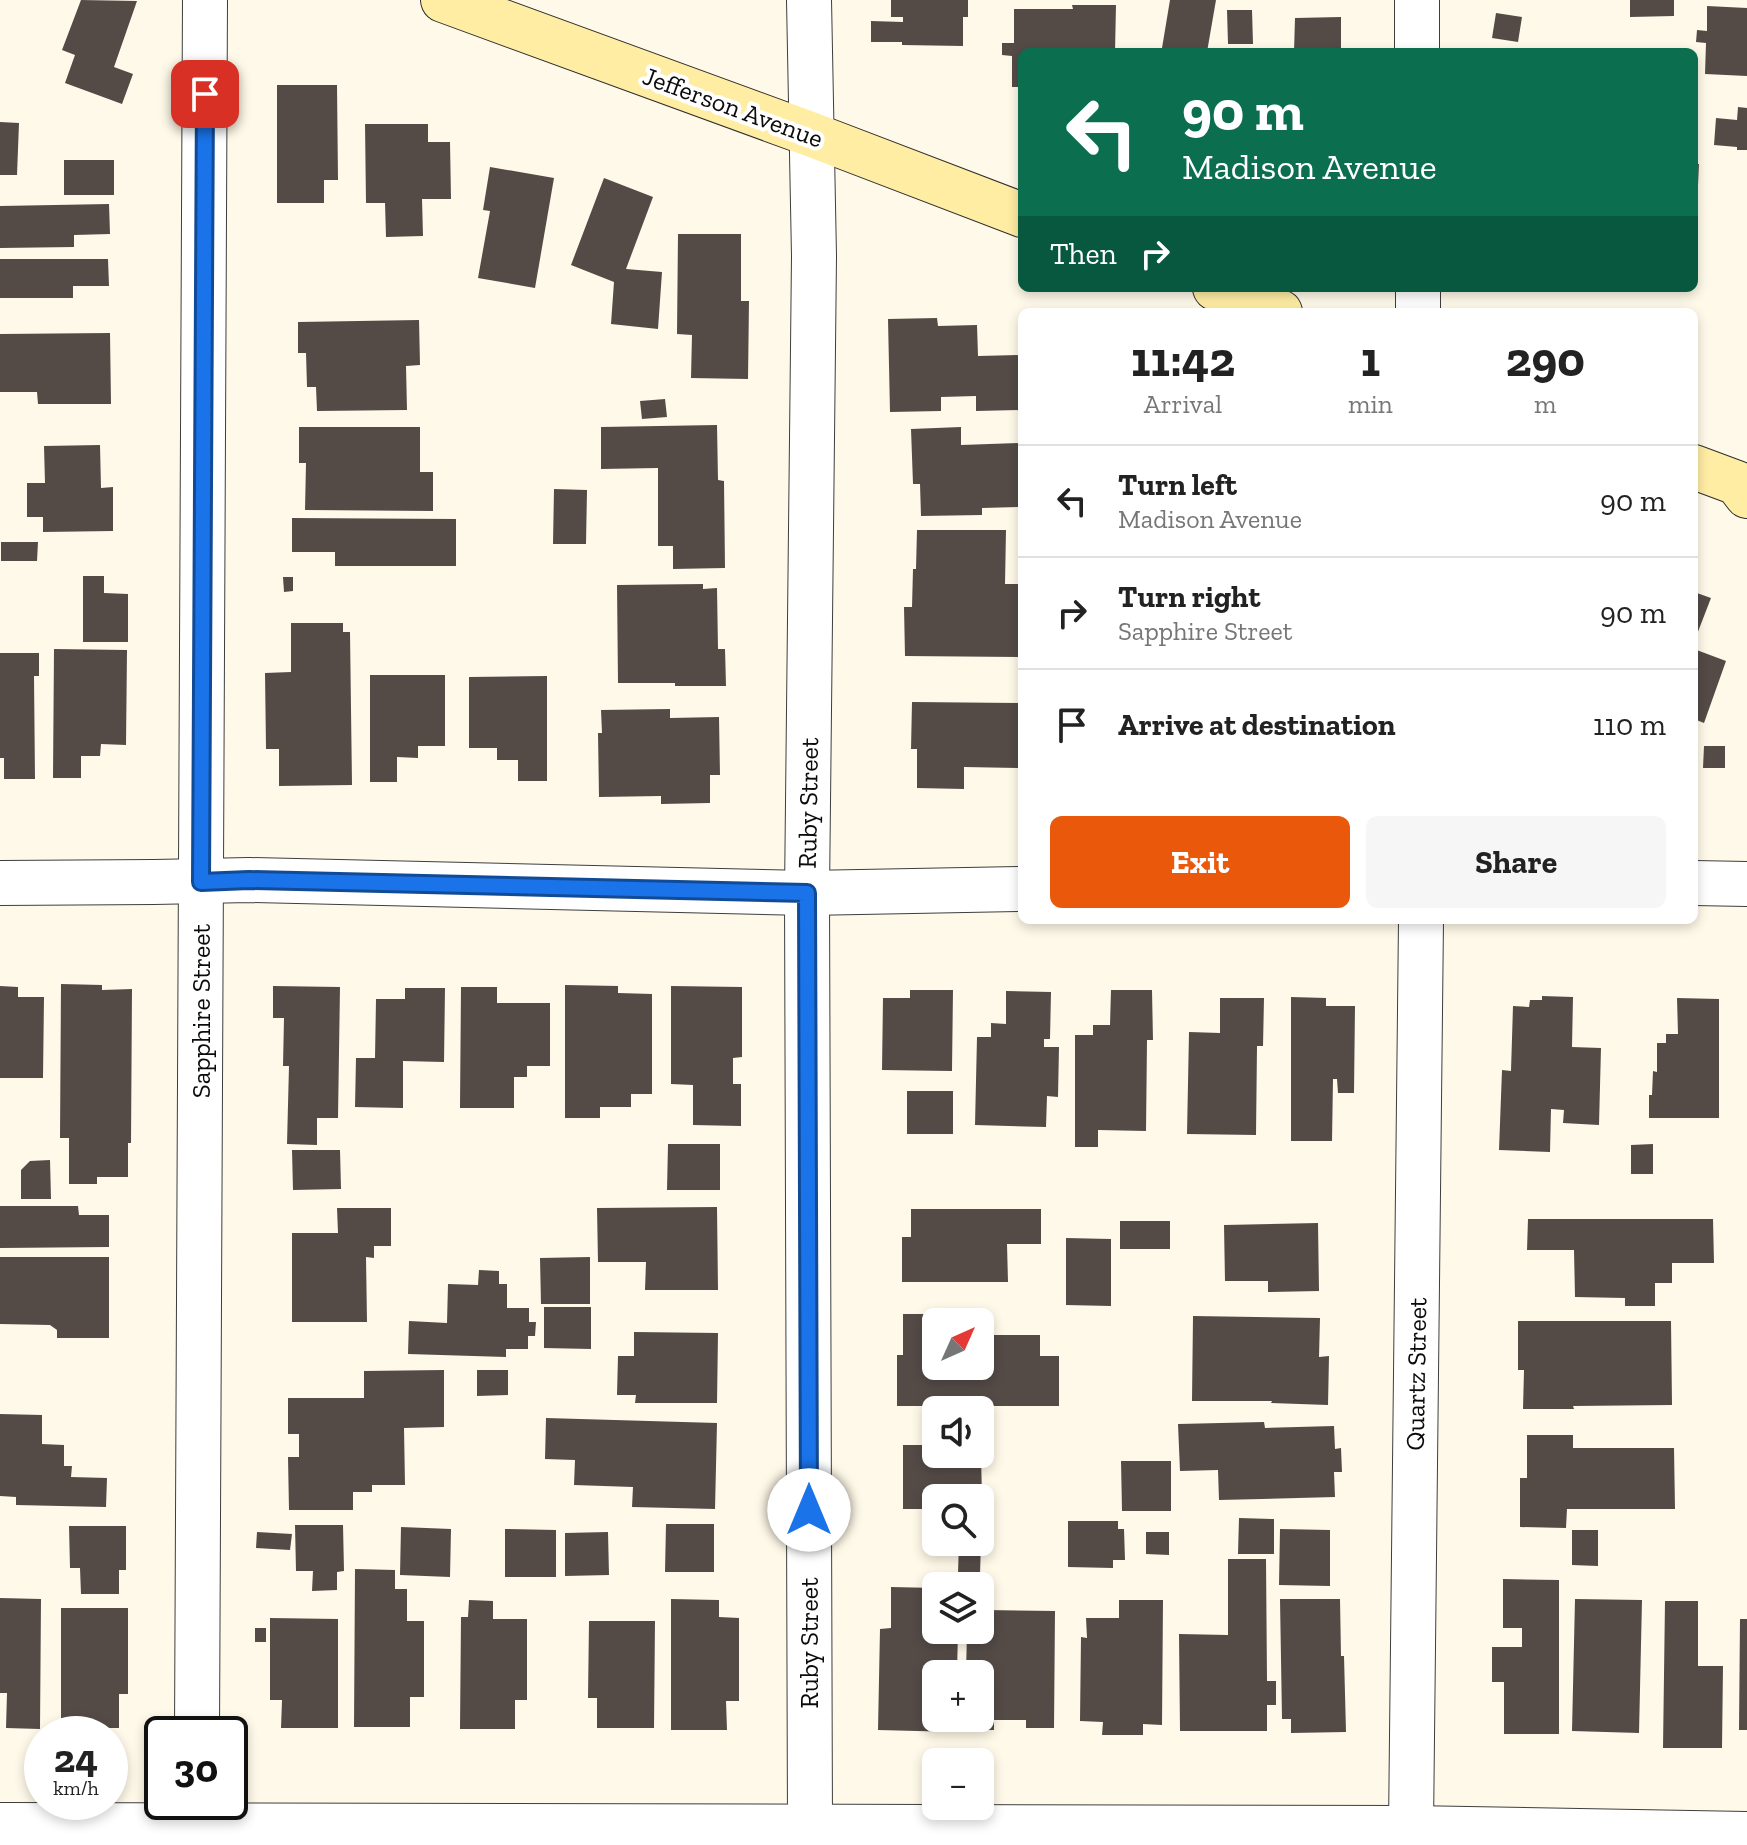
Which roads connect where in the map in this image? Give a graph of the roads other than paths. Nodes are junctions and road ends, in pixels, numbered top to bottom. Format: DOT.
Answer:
graph roads {
  1 [pos="205,0"];
  2 [pos="443,0"];
  3 [pos="809,0"];
  4 [pos="1417,0"];
  5 [pos="1417,48"];
  6 [pos="810,134"];
  7 [pos="1018,213"];
  8 [pos="1226,292"];
  9 [pos="1269,308"];
  10 [pos="1698,469"];
  11 [pos="1744,487"];
  12 [pos="201,882"];
  13 [pos="0,883"];
  14 [pos="1698,883"];
  15 [pos="1747,884"];
  16 [pos="1018,889"];
  17 [pos="807,893"];
  18 [pos="1421,924"];
  19 [pos="197,1716"];
  20 [pos="248,1816"];
  21 [pos="163,1820"];
  22 [pos="0,1825"];
  23 [pos="1747,1834"];
  24 [pos="78,1835"];
  25 [pos="808,1836"];
  26 [pos="1405,1836"];
  1 -- 12 [label="street, Sapphire Street"];
  2 -- 6 [label="main road, Jefferson Avenue"];
  3 -- 6 [label="street, Ruby Street"];
  4 -- 5 [label="street"];
  6 -- 7 [label="main road, Jefferson Avenue"];
  6 -- 17 [label="street, Ruby Street"];
  8 -- 9 [label="main road"];
  10 -- 11 [label="main road"];
  12 -- 13 [label="street"];
  12 -- 17 [label="street"];
  12 -- 19 [label="street, Sapphire Street"];
  14 -- 15 [label="street"];
  16 -- 17 [label="street"];
  17 -- 25 [label="street, Ruby Street"];
  18 -- 26 [label="street, Quartz Street"];
  20 -- 25 [label="street"];
  21 -- 24 [label="street"];
  22 -- 24 [label="street"];
  23 -- 26 [label="street"];
  25 -- 26 [label="street"];
}
